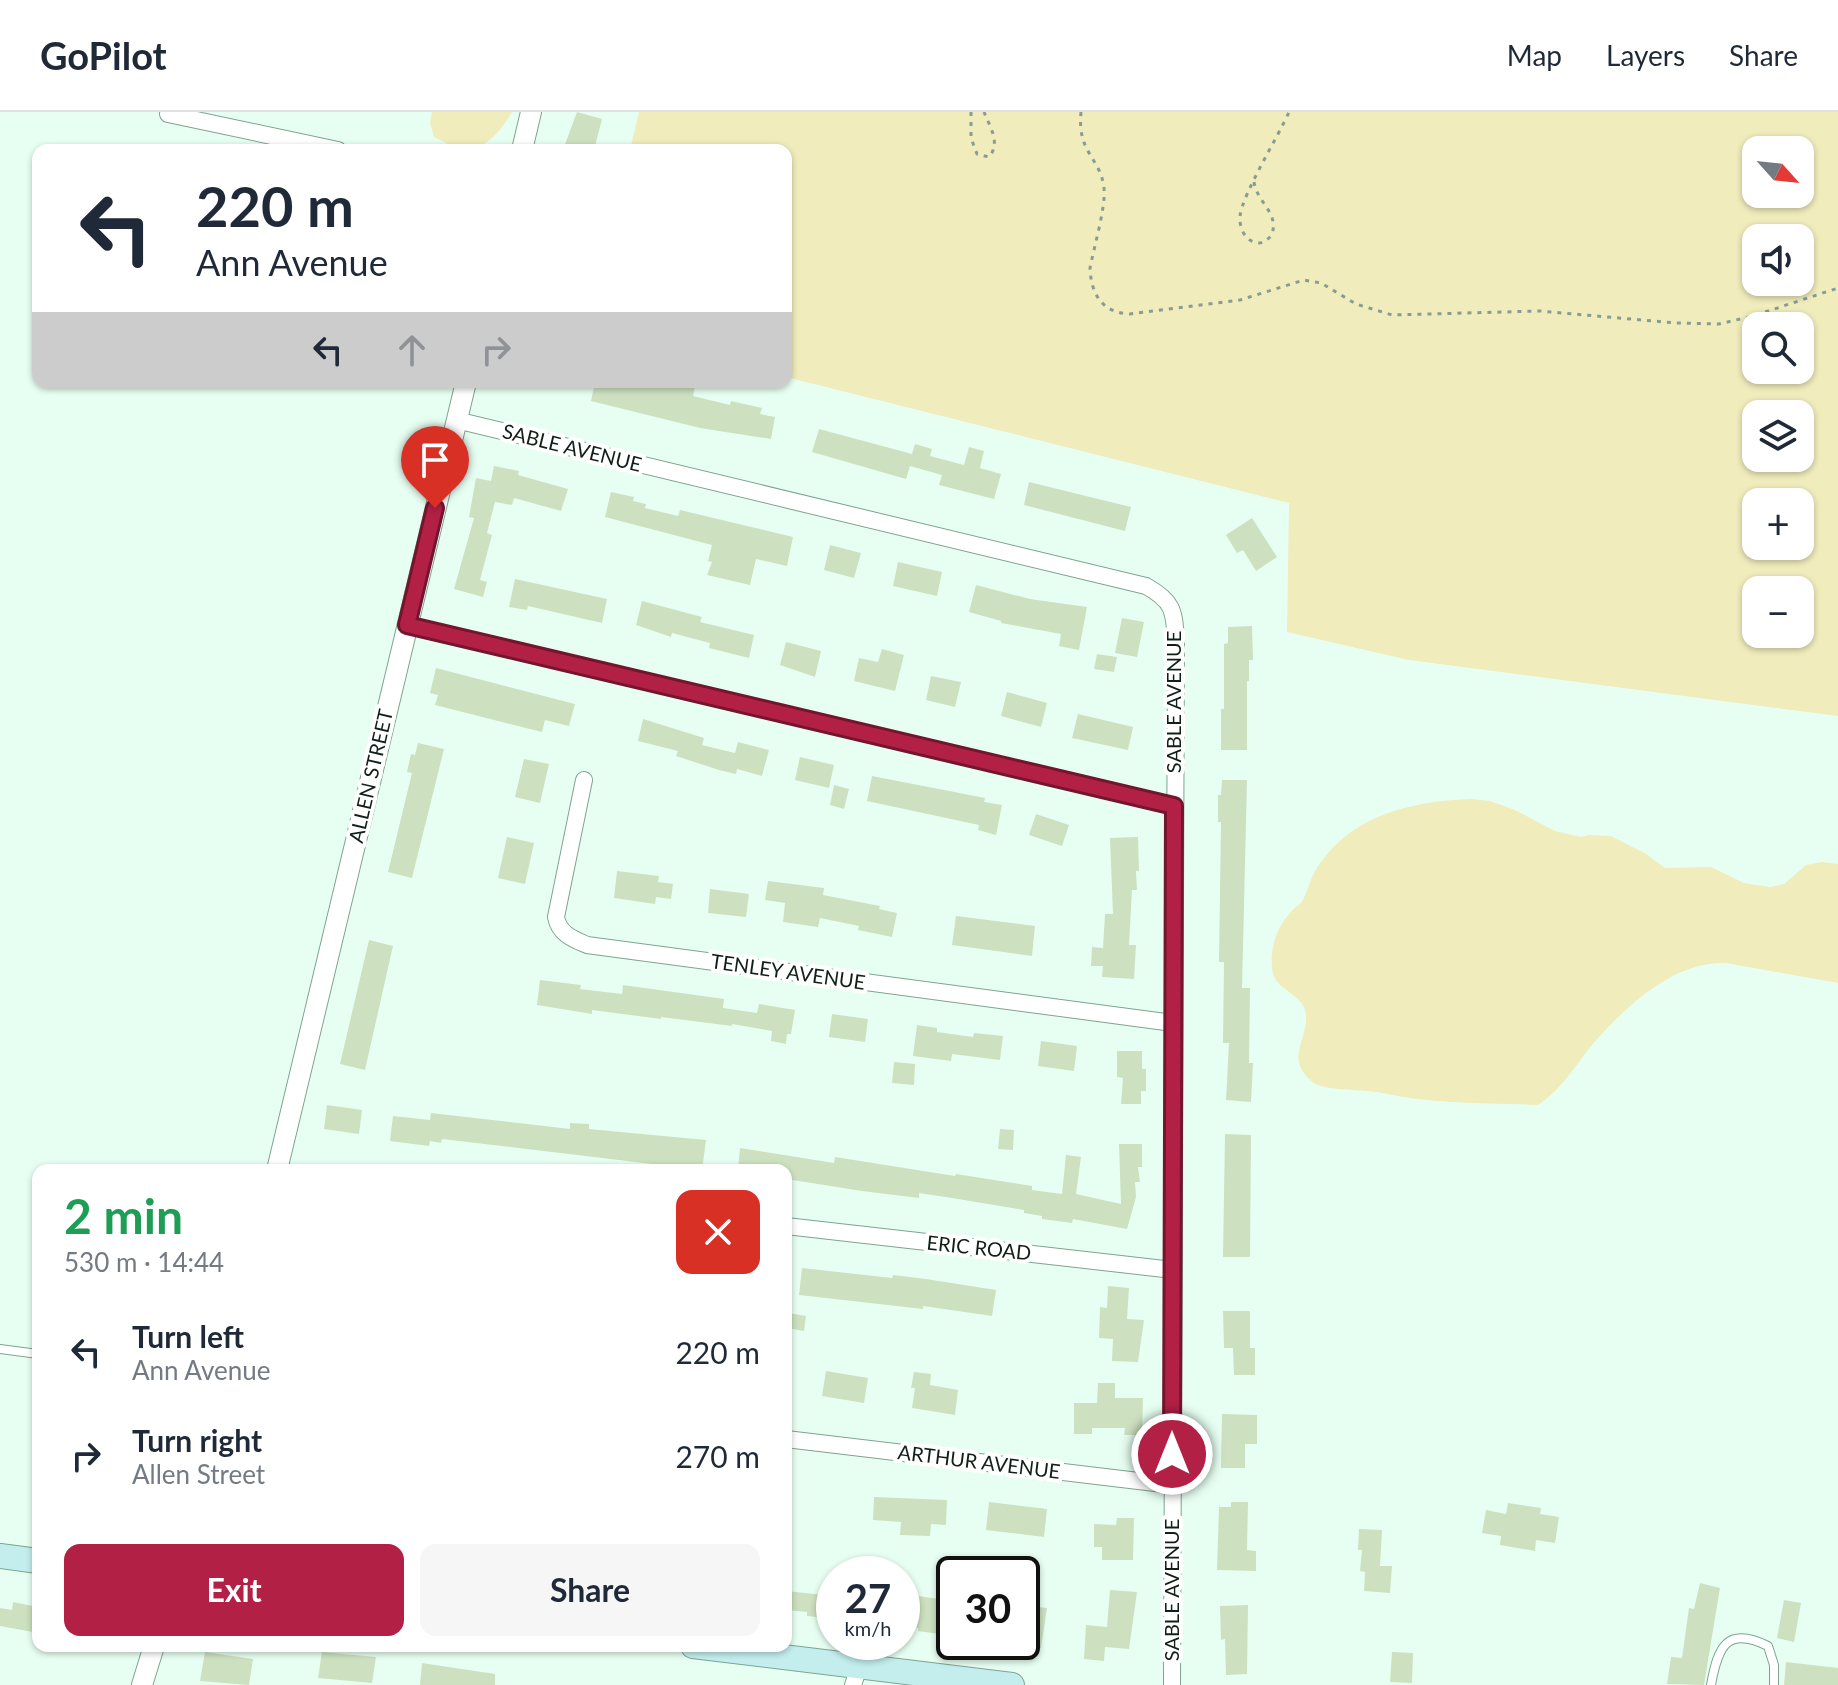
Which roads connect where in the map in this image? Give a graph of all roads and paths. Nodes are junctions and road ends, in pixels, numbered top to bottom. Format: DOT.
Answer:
graph roads {
  1 [pos="531,112"];
  2 [pos="971,112"];
  3 [pos="984,112"];
  4 [pos="1081,112"];
  5 [pos="1289,112"];
  6 [pos="168,114"];
  7 [pos="310,144"];
  8 [pos="523,144"];
  9 [pos="1254,182"];
  10 [pos="1838,288"];
  11 [pos="464,388"];
  12 [pos="456,420"];
  13 [pos="407,625"];
  14 [pos="584,780"];
  15 [pos="1174,806"];
  16 [pos="1173,1023"];
  17 [pos="283,1164"];
  18 [pos="792,1227"];
  19 [pos="1173,1270"];
  20 [pos="0,1349"];
  21 [pos="32,1353"];
  22 [pos="792,1440"];
  23 [pos="1172,1485"];
  24 [pos="0,1556"];
  25 [pos="32,1560"];
  26 [pos="152,1652"];
  27 [pos="726,1652"];
  28 [pos="856,1676"];
  29 [pos="142,1685"];
  30 [pos="1012,1685"];
  31 [pos="1172,1685"];
  32 [pos="1711,1685"];
  33 [pos="1774,1685"];
  1 -- 8 [label="street"];
  2 -- 3 [label="path"];
  4 -- 10 [label="path"];
  5 -- 9 [label="path"];
  6 -- 7 [label="street"];
  9 -- 9 [label="path"];
  11 -- 12 [label="street, ALLEN STREET"];
  12 -- 13 [label="street, ALLEN STREET"];
  12 -- 15 [label="street, SABLE AVENUE"];
  13 -- 15 [label="street"];
  13 -- 17 [label="street, ALLEN STREET"];
  14 -- 16 [label="street, TENLEY AVENUE"];
  15 -- 16 [label="street, SABLE AVENUE"];
  16 -- 19 [label="street, SABLE AVENUE"];
  18 -- 19 [label="street, ERIC ROAD"];
  19 -- 23 [label="street, SABLE AVENUE"];
  20 -- 21 [label="lane"];
  22 -- 23 [label="street, ARTHUR AVENUE"];
  23 -- 31 [label="street, SABLE AVENUE"];
  24 -- 25 [label="main road"];
  26 -- 29 [label="street"];
  27 -- 28 [label="main road"];
  28 -- 30 [label="main road"];
  32 -- 33 [label="lane"];
}
